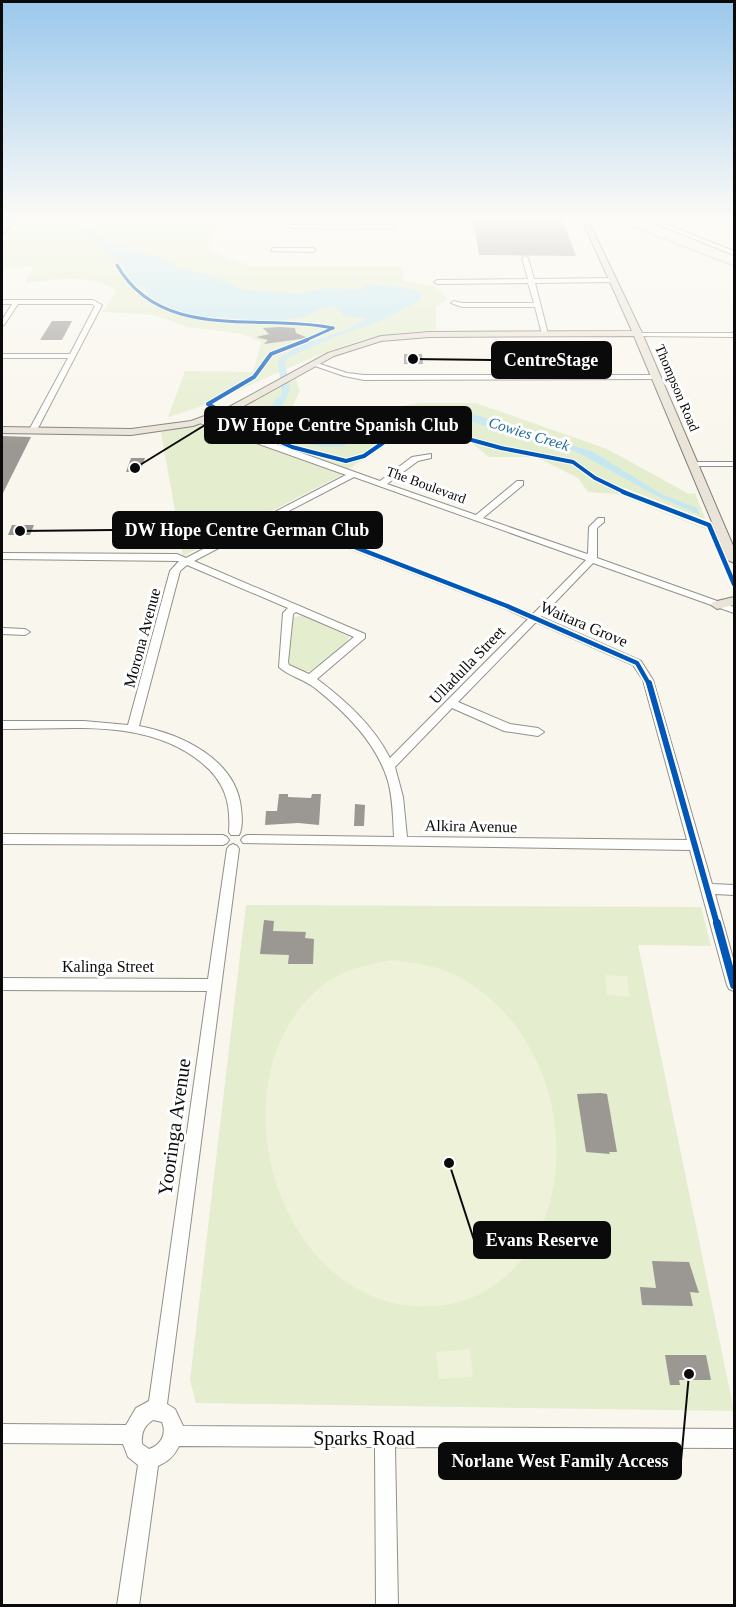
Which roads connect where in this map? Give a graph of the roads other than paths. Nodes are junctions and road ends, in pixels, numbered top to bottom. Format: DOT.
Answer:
graph roads {
  1 [pos="534,295"];
  2 [pos="621,295"];
  3 [pos="2,302"];
  4 [pos="16,302"];
  5 [pos="454,303"];
  6 [pos="536,305"];
  7 [pos="2,324"];
  8 [pos="545,334"];
  9 [pos="638,334"];
  10 [pos="735,335"];
  11 [pos="2,356"];
  12 [pos="72,356"];
  13 [pos="314,364"];
  14 [pos="656,377"];
  15 [pos="199,419"];
  16 [pos="2,430"];
  17 [pos="33,430"];
  18 [pos="428,456"];
  19 [pos="693,464"];
  20 [pos="735,464"];
  21 [pos="354,474"];
  22 [pos="520,483"];
  23 [pos="382,484"];
  24 [pos="272,515"];
  25 [pos="478,518"];
  26 [pos="601,520"];
  27 [pos="2,556"];
  28 [pos="591,558"];
  29 [pos="185,560"];
  30 [pos="735,560"];
  31 [pos="295,608"];
  32 [pos="730,608"];
  33 [pos="534,618"];
  34 [pos="2,631"];
  35 [pos="24,632"];
  36 [pos="310,679"];
  37 [pos="451,703"];
  38 [pos="2,724"];
  39 [pos="133,728"];
  40 [pos="538,732"];
  41 [pos="388,767"];
  42 [pos="2,839"];
  43 [pos="401,842"];
  44 [pos="234,843"];
  45 [pos="694,845"];
  46 [pos="708,889"];
  47 [pos="735,890"];
  48 [pos="2,984"];
  49 [pos="215,985"];
  50 [pos="735,985"];
  51 [pos="156,1410"];
  52 [pos="2,1433"];
  53 [pos="131,1436"];
  54 [pos="173,1436"];
  55 [pos="385,1439"];
  56 [pos="735,1439"];
  57 [pos="149,1459"];
  58 [pos="128,1605"];
  59 [pos="387,1605"];
  1 -- 6 [label="street"];
  2 -- 9 [label="main road, Thompson Road"];
  3 -- 4 [label="street"];
  4 -- 7 [label="street"];
  4 -- 12 [label="street"];
  5 -- 6 [label="street"];
  6 -- 8 [label="street"];
  8 -- 9 [label="main road"];
  8 -- 13 [label="main road"];
  9 -- 10 [label="street"];
  9 -- 14 [label="main road, Thompson Road"];
  11 -- 12 [label="street"];
  12 -- 17 [label="street"];
  13 -- 14 [label="street"];
  13 -- 15 [label="main road"];
  14 -- 19 [label="main road, Thompson Road"];
  15 -- 17 [label="main road, The Boulevard"];
  15 -- 21 [label="street, The Boulevard"];
  16 -- 17 [label="main road, The Boulevard"];
  18 -- 23 [label="street"];
  19 -- 20 [label="street"];
  19 -- 30 [label="main road, Thompson Road"];
  21 -- 23 [label="street, The Boulevard"];
  21 -- 24 [label="street"];
  22 -- 25 [label="street"];
  23 -- 25 [label="street, The Boulevard"];
  24 -- 29 [label="street"];
  24 -- 33 [label="street, Waitara Grove"];
  25 -- 28 [label="street, The Boulevard"];
  26 -- 28 [label="street"];
  27 -- 29 [label="street"];
  28 -- 32 [label="street, The Boulevard"];
  28 -- 33 [label="street, Ulladulla Street"];
  29 -- 31 [label="street"];
  29 -- 39 [label="street, Morona Avenue"];
  31 -- 36 [label="street"];
  31 -- 36 [label="street"];
  33 -- 37 [label="street, Ulladulla Street"];
  33 -- 45 [label="street, Waitara Grove"];
  34 -- 35 [label="street"];
  36 -- 41 [label="street"];
  37 -- 40 [label="street"];
  37 -- 41 [label="street, Ulladulla Street"];
  38 -- 39 [label="street"];
  39 -- 44 [label="street"];
  41 -- 43 [label="street"];
  42 -- 44 [label="street, Alkira Avenue"];
  43 -- 44 [label="street, Alkira Avenue"];
  43 -- 45 [label="street, Alkira Avenue"];
  44 -- 49 [label="street, Yooringa Avenue"];
  45 -- 46 [label="street, Waitara Grove"];
  46 -- 47 [label="street"];
  46 -- 50 [label="street, Waitara Grove"];
  48 -- 49 [label="street, Kalinga Street"];
  49 -- 51 [label="street, Yooringa Avenue"];
  51 -- 53 [label="street"];
  51 -- 54 [label="street"];
  52 -- 53 [label="street"];
  53 -- 57 [label="street"];
  54 -- 55 [label="street, Sparks Road"];
  54 -- 57 [label="street"];
  55 -- 56 [label="street, Sparks Road"];
  55 -- 59 [label="street"];
  57 -- 58 [label="street"];
}
